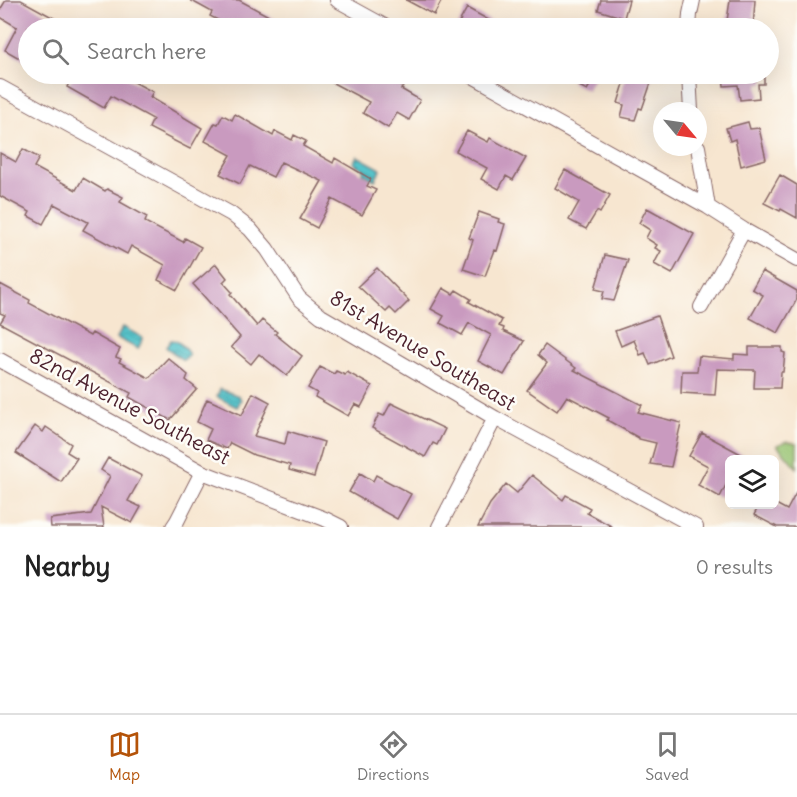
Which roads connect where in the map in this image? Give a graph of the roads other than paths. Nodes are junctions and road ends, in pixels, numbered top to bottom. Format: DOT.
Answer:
graph roads {
  1 [pos="338,0"];
  2 [pos="693,0"];
  3 [pos="370,18"];
  4 [pos="690,18"];
  5 [pos="487,84"];
  6 [pos="690,84"];
  7 [pos="0,87"];
  8 [pos="691,102"];
  9 [pos="700,156"];
  10 [pos="708,207"];
  11 [pos="744,230"];
  12 [pos="797,260"];
  13 [pos="701,307"];
  14 [pos="0,360"];
  15 [pos="495,417"];
  16 [pos="202,472"];
  17 [pos="172,527"];
  18 [pos="341,527"];
  19 [pos="439,527"];
  20 [pos="696,527"];
  1 -- 3 [label="street"];
  2 -- 4 [label="street"];
  5 -- 10 [label="street"];
  6 -- 8 [label="street"];
  7 -- 15 [label="street, 81st Avenue Southeast"];
  9 -- 10 [label="street"];
  10 -- 11 [label="street"];
  11 -- 12 [label="street"];
  11 -- 13 [label="street"];
  14 -- 16 [label="street, 82nd Avenue Southeast"];
  15 -- 19 [label="street"];
  15 -- 20 [label="street, 81st Avenue Southeast"];
  16 -- 17 [label="street"];
  16 -- 18 [label="street, 82nd Avenue Southeast"];
}
